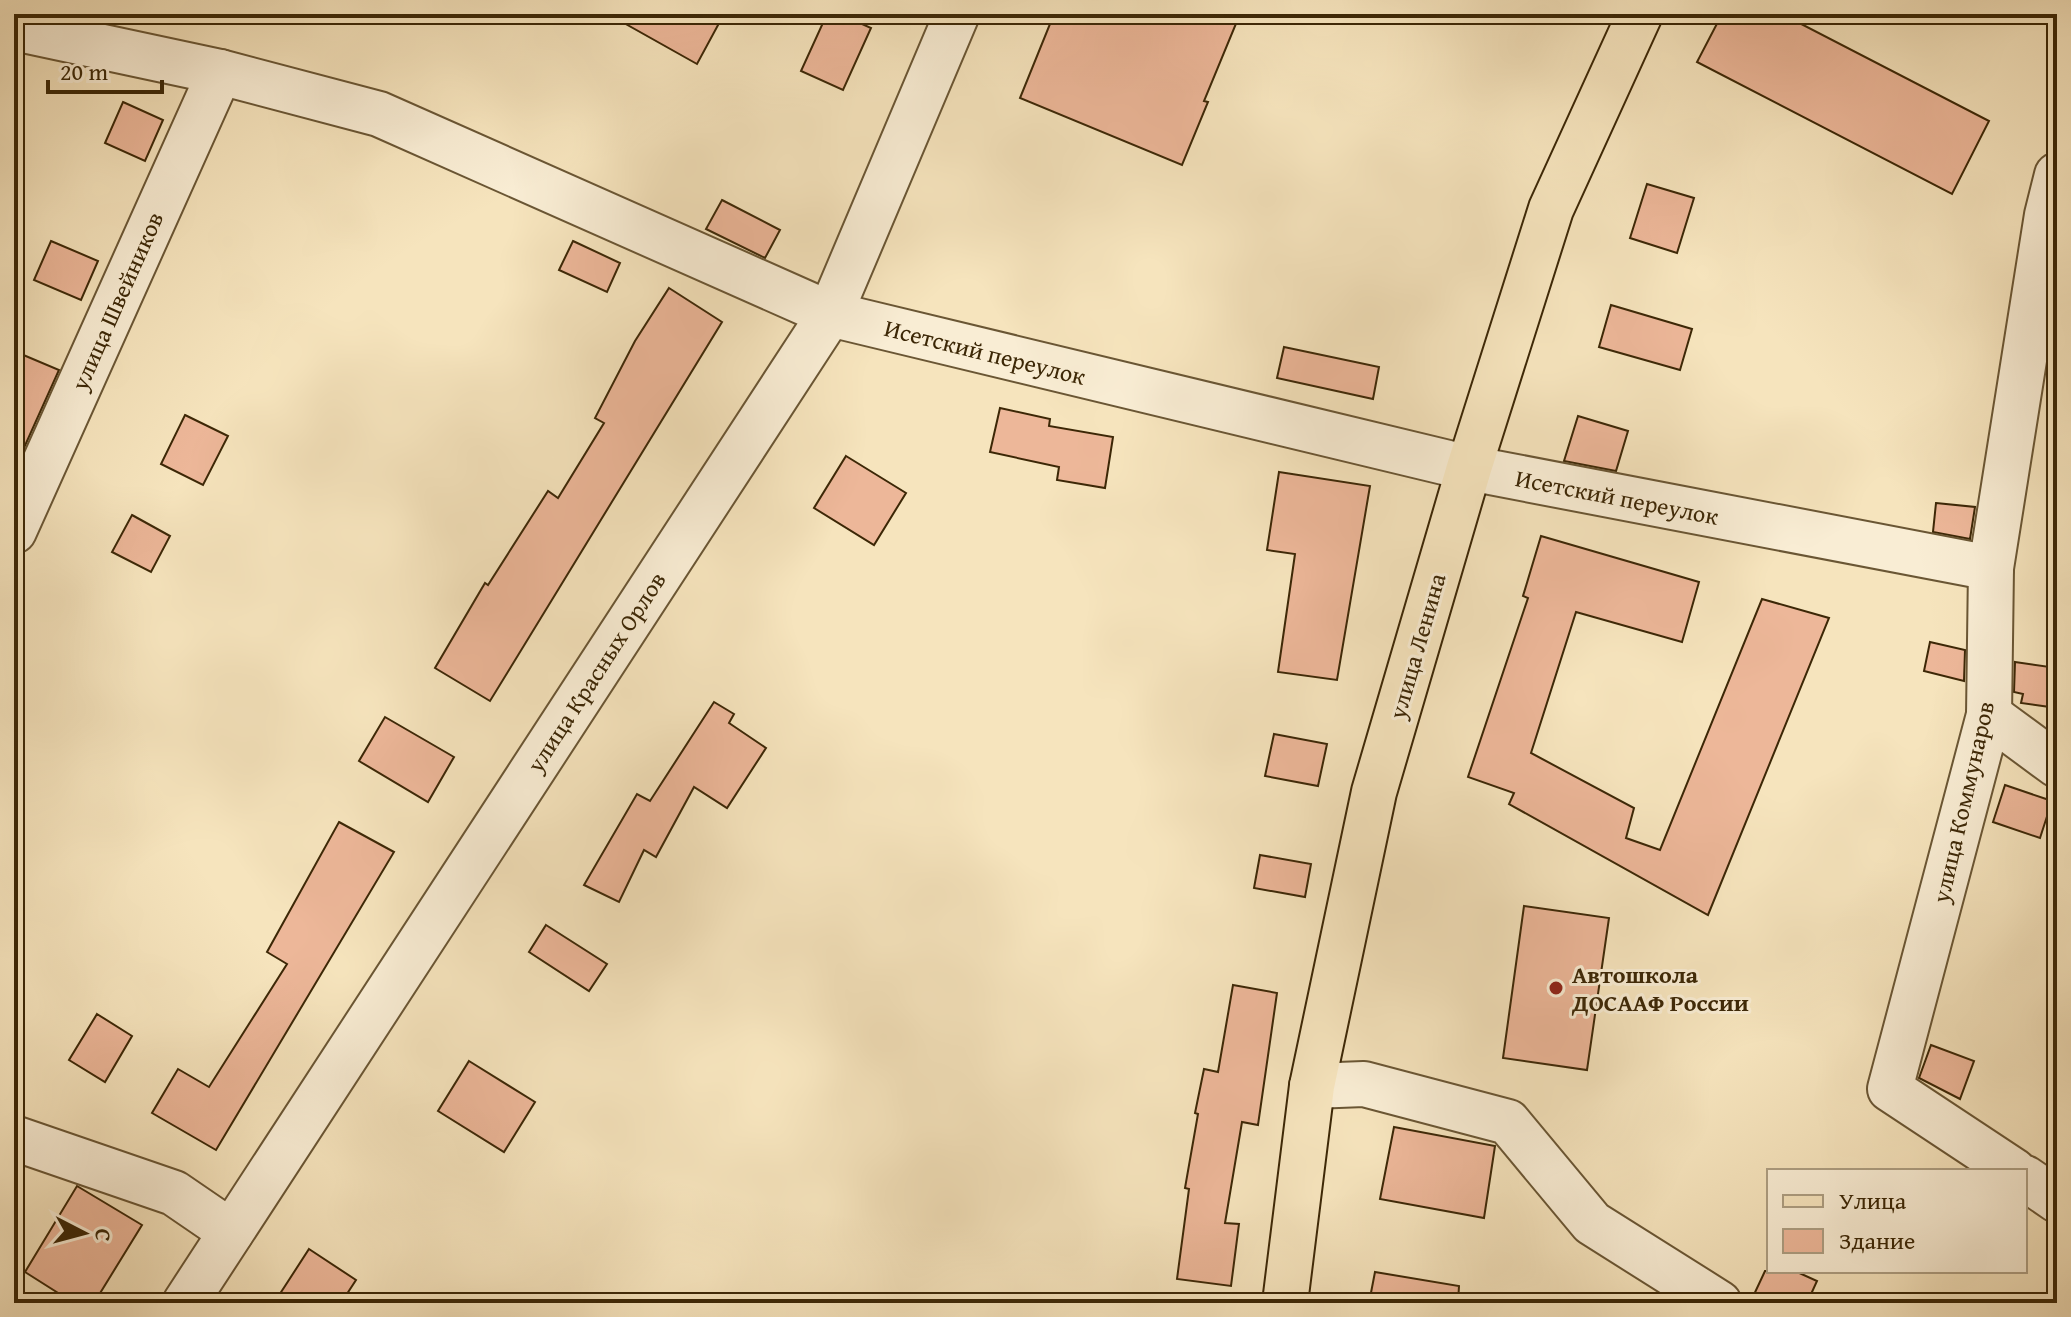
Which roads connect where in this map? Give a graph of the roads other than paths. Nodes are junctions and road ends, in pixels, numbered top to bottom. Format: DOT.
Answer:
graph roads {
  1 [pos="957,14"];
  2 [pos="1640,14"];
  3 [pos="14,28"];
  4 [pos="220,72"];
  5 [pos="2057,175"];
  6 [pos="830,314"];
  7 [pos="1469,468"];
  8 [pos="14,531"];
  9 [pos="1991,568"];
  10 [pos="1989,715"];
  11 [pos="2057,765"];
  12 [pos="1312,1086"];
  13 [pos="14,1138"];
  14 [pos="2011,1169"];
  15 [pos="2027,1179"];
  16 [pos="2057,1200"];
  17 [pos="231,1232"];
  18 [pos="185,1303"];
  19 [pos="1285,1303"];
  20 [pos="1719,1303"];
  1 -- 6 [label="street, улица Красных Орлов"];
  2 -- 7 [label="main road, улица Ленина"];
  3 -- 4 [label="street, Исетский переулок"];
  4 -- 6 [label="street, Исетский переулок"];
  4 -- 8 [label="street, улица Швейников"];
  5 -- 9 [label="street, улица Коммунаров"];
  6 -- 7 [label="street, Исетский переулок"];
  6 -- 17 [label="street, улица Красных Орлов"];
  7 -- 9 [label="street, Исетский переулок"];
  7 -- 12 [label="main road, улица Ленина"];
  9 -- 10 [label="street, улица Коммунаров"];
  10 -- 11 [label="street"];
  10 -- 14 [label="street, улица Коммунаров"];
  12 -- 19 [label="main road, улица Ленина"];
  12 -- 20 [label="street"];
  13 -- 17 [label="street"];
  15 -- 16 [label="street"];
  17 -- 18 [label="street, улица Красных Орлов"];
}
